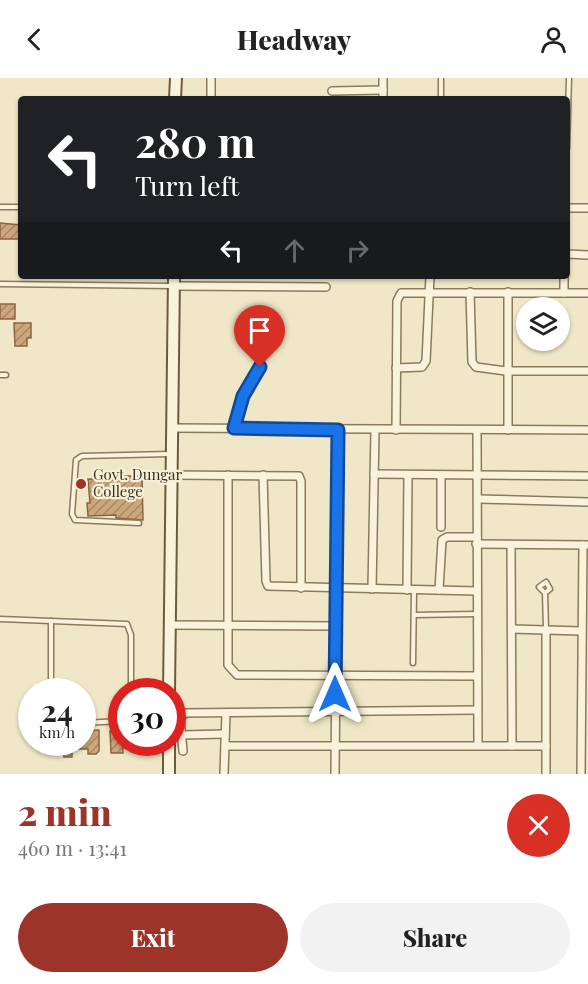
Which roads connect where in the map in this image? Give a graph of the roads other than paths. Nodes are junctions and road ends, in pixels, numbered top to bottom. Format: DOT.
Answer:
graph roads {
  1 [pos="176,78"];
  2 [pos="211,78"];
  3 [pos="383,78"];
  4 [pos="441,78"];
  5 [pos="569,78"];
  6 [pos="383,90"];
  7 [pos="332,91"];
  8 [pos="176,96"];
  9 [pos="211,96"];
  10 [pos="383,96"];
  11 [pos="441,96"];
  12 [pos="568,96"];
  13 [pos="0,207"];
  14 [pos="18,207"];
  15 [pos="570,208"];
  16 [pos="588,208"];
  17 [pos="570,254"];
  18 [pos="588,255"];
  19 [pos="430,279"];
  20 [pos="564,279"];
  21 [pos="174,281"];
  22 [pos="0,284"];
  23 [pos="326,287"];
  24 [pos="430,292"];
  25 [pos="470,292"];
  26 [pos="508,292"];
  27 [pos="564,293"];
  28 [pos="588,293"];
  29 [pos="260,367"];
  30 [pos="396,368"];
  31 [pos="506,370"];
  32 [pos="588,371"];
  33 [pos="0,375"];
  34 [pos="6,375"];
  35 [pos="173,428"];
  36 [pos="234,428"];
  37 [pos="338,430"];
  38 [pos="375,430"];
  39 [pos="396,430"];
  40 [pos="477,430"];
  41 [pos="507,430"];
  42 [pos="588,430"];
  43 [pos="171,454"];
  44 [pos="374,474"];
  45 [pos="228,475"];
  46 [pos="263,475"];
  47 [pos="172,476"];
  48 [pos="408,476"];
  49 [pos="588,476"];
  50 [pos="441,477"];
  51 [pos="478,477"];
  52 [pos="478,499"];
  53 [pos="588,502"];
  54 [pos="139,523"];
  55 [pos="441,527"];
  56 [pos="477,540"];
  57 [pos="511,545"];
  58 [pos="586,545"];
  59 [pos="301,588"];
  60 [pos="336,588"];
  61 [pos="372,589"];
  62 [pos="410,590"];
  63 [pos="439,590"];
  64 [pos="477,591"];
  65 [pos="544,593"];
  66 [pos="477,614"];
  67 [pos="414,615"];
  68 [pos="0,619"];
  69 [pos="51,621"];
  70 [pos="170,625"];
  71 [pos="227,626"];
  72 [pos="335,626"];
  73 [pos="512,629"];
  74 [pos="546,630"];
  75 [pos="581,631"];
  76 [pos="413,663"];
  77 [pos="335,676"];
  78 [pos="476,676"];
  79 [pos="51,678"];
  80 [pos="131,678"];
  81 [pos="169,678"];
  82 [pos="585,704"];
  83 [pos="477,710"];
  84 [pos="335,711"];
  85 [pos="226,713"];
  86 [pos="186,715"];
  87 [pos="225,734"];
  88 [pos="186,735"];
  89 [pos="478,745"];
  90 [pos="225,746"];
  91 [pos="512,746"];
  92 [pos="546,746"];
  93 [pos="334,747"];
  94 [pos="169,756"];
  95 [pos="169,774"];
  96 [pos="224,774"];
  97 [pos="335,774"];
  98 [pos="546,774"];
  99 [pos="580,774"];
  1 -- 8 [label="street"];
  2 -- 9 [label="street"];
  3 -- 6 [label="street"];
  4 -- 11 [label="lane"];
  5 -- 12 [label="lane"];
  6 -- 7 [label="street"];
  6 -- 10 [label="street"];
  13 -- 14 [label="lane"];
  15 -- 16 [label="street"];
  17 -- 18 [label="street"];
  19 -- 24 [label="street"];
  20 -- 27 [label="street"];
  21 -- 22 [label="lane"];
  21 -- 23 [label="street"];
  21 -- 35 [label="street"];
  24 -- 25 [label="street"];
  24 -- 30 [label="street"];
  24 -- 30 [label="street"];
  25 -- 26 [label="street"];
  25 -- 31 [label="street"];
  26 -- 27 [label="street"];
  26 -- 31 [label="street"];
  27 -- 28 [label="street"];
  29 -- 36 [label="lane"];
  30 -- 39 [label="street"];
  31 -- 32 [label="street"];
  31 -- 41 [label="street"];
  33 -- 34 [label="lane"];
  35 -- 36 [label="street"];
  35 -- 43 [label="street"];
  36 -- 37 [label="street"];
  37 -- 38 [label="street"];
  37 -- 60 [label="street"];
  38 -- 39 [label="street"];
  38 -- 44 [label="street"];
  39 -- 40 [label="street"];
  40 -- 41 [label="street"];
  40 -- 51 [label="street"];
  41 -- 42 [label="street"];
  43 -- 47 [label="street"];
  43 -- 54 [label="lane"];
  44 -- 48 [label="street"];
  44 -- 61 [label="street"];
  45 -- 46 [label="street"];
  45 -- 47 [label="street"];
  45 -- 71 [label="street"];
  46 -- 59 [label="street"];
  46 -- 59 [label="street"];
  47 -- 70 [label="street"];
  48 -- 50 [label="street"];
  48 -- 62 [label="street"];
  49 -- 51 [label="street"];
  50 -- 51 [label="street"];
  50 -- 55 [label="street"];
  51 -- 52 [label="street"];
  52 -- 53 [label="street"];
  52 -- 56 [label="street"];
  56 -- 57 [label="street"];
  56 -- 63 [label="street"];
  56 -- 64 [label="street"];
  57 -- 58 [label="street"];
  57 -- 73 [label="street"];
  58 -- 75 [label="street"];
  59 -- 60 [label="street"];
  60 -- 61 [label="street"];
  60 -- 72 [label="street"];
  61 -- 62 [label="street"];
  62 -- 63 [label="street"];
  62 -- 67 [label="lane"];
  63 -- 64 [label="street"];
  64 -- 66 [label="street"];
  65 -- 74 [label="lane"];
  66 -- 67 [label="lane"];
  66 -- 78 [label="street"];
  67 -- 76 [label="lane"];
  68 -- 69 [label="lane"];
  69 -- 79 [label="lane"];
  69 -- 80 [label="lane"];
  70 -- 71 [label="street"];
  70 -- 81 [label="street"];
  71 -- 72 [label="street"];
  71 -- 77 [label="street"];
  72 -- 77 [label="street"];
  73 -- 74 [label="street"];
  73 -- 91 [label="street"];
  74 -- 75 [label="street"];
  74 -- 92 [label="street"];
  75 -- 82 [label="street"];
  77 -- 78 [label="street"];
  77 -- 84 [label="street"];
  78 -- 83 [label="street"];
  82 -- 99 [label="street"];
  83 -- 84 [label="street"];
  83 -- 89 [label="street"];
  84 -- 85 [label="street"];
  84 -- 93 [label="street"];
  85 -- 86 [label="street"];
  85 -- 87 [label="street"];
  87 -- 88 [label="street"];
  87 -- 90 [label="street"];
  89 -- 91 [label="street"];
  89 -- 93 [label="street"];
  90 -- 93 [label="street"];
  90 -- 96 [label="street"];
  91 -- 92 [label="street"];
  92 -- 98 [label="street"];
  93 -- 97 [label="street"];
  94 -- 95 [label="street"];
}
